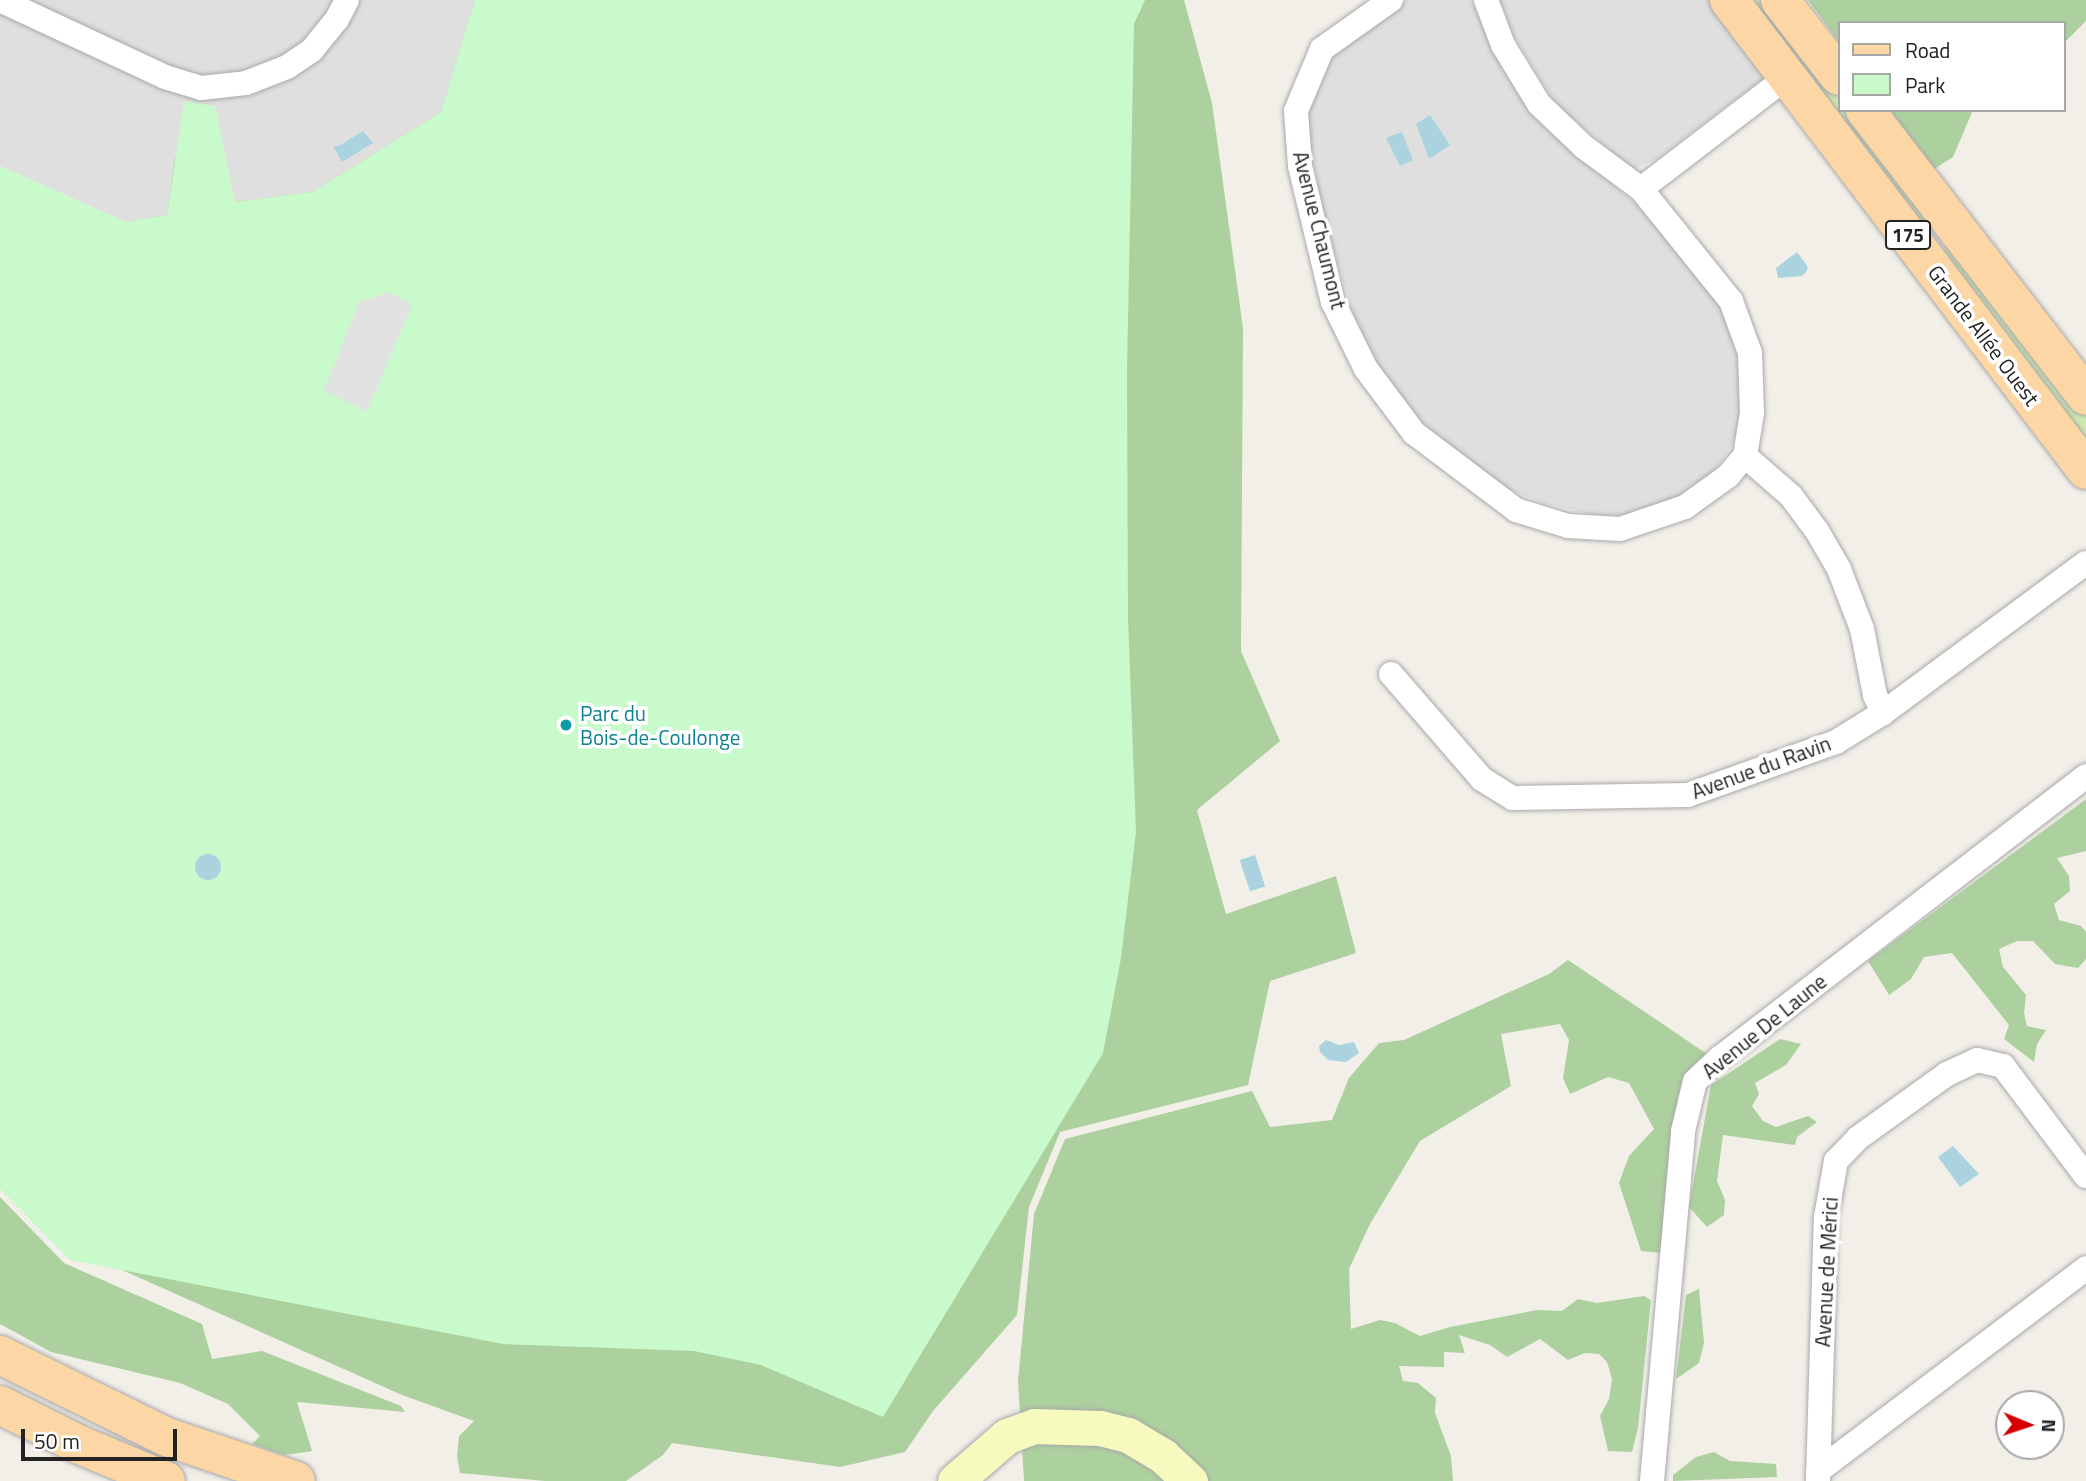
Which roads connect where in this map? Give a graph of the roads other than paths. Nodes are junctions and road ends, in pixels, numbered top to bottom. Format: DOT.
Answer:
graph roads {
  1 [pos="0,0"];
  2 [pos="347,0"];
  3 [pos="1391,0"];
  4 [pos="1486,0"];
  5 [pos="1729,0"];
  6 [pos="1780,0"];
  7 [pos="28,6"];
  8 [pos="1838,75"];
  9 [pos="1787,77"];
  10 [pos="1867,112"];
  11 [pos="1641,189"];
  12 [pos="1955,228"];
  13 [pos="1922,253"];
  14 [pos="2086,396"];
  15 [pos="1745,456"];
  16 [pos="2086,470"];
  17 [pos="2086,564"];
  18 [pos="1391,674"];
  19 [pos="1883,713"];
  20 [pos="2086,776"];
  21 [pos="2086,1175"];
  22 [pos="2086,1268"];
  23 [pos="0,1355"];
  24 [pos="0,1405"];
  25 [pos="1818,1476"];
  26 [pos="166,1481"];
  27 [pos="296,1481"];
  28 [pos="955,1481"];
  29 [pos="1190,1481"];
  30 [pos="1652,1481"];
  1 -- 7 [label="street"];
  2 -- 7 [label="street"];
  3 -- 15 [label="street, Avenue Chaumont"];
  4 -- 11 [label="street"];
  5 -- 9 [label="main road, Grande Allée Ouest / 175"];
  6 -- 8 [label="main road"];
  9 -- 11 [label="street"];
  9 -- 13 [label="main road, Grande Allée Ouest / 175"];
  10 -- 12 [label="main road, Grande Allée Ouest / 175"];
  11 -- 15 [label="street"];
  12 -- 13 [label="main road"];
  12 -- 14 [label="main road, Grande Allée Ouest / 175"];
  13 -- 16 [label="main road, Grande Allée Ouest / 175"];
  15 -- 19 [label="street"];
  17 -- 19 [label="street, Avenue du Ravin"];
  18 -- 19 [label="street, Avenue du Ravin"];
  20 -- 30 [label="street, Avenue De Laune"];
  21 -- 25 [label="street, Avenue de Mérici"];
  22 -- 25 [label="street, Avenue de Mérici"];
  23 -- 27 [label="main road"];
  24 -- 26 [label="main road"];
  28 -- 29 [label="street"];
}
